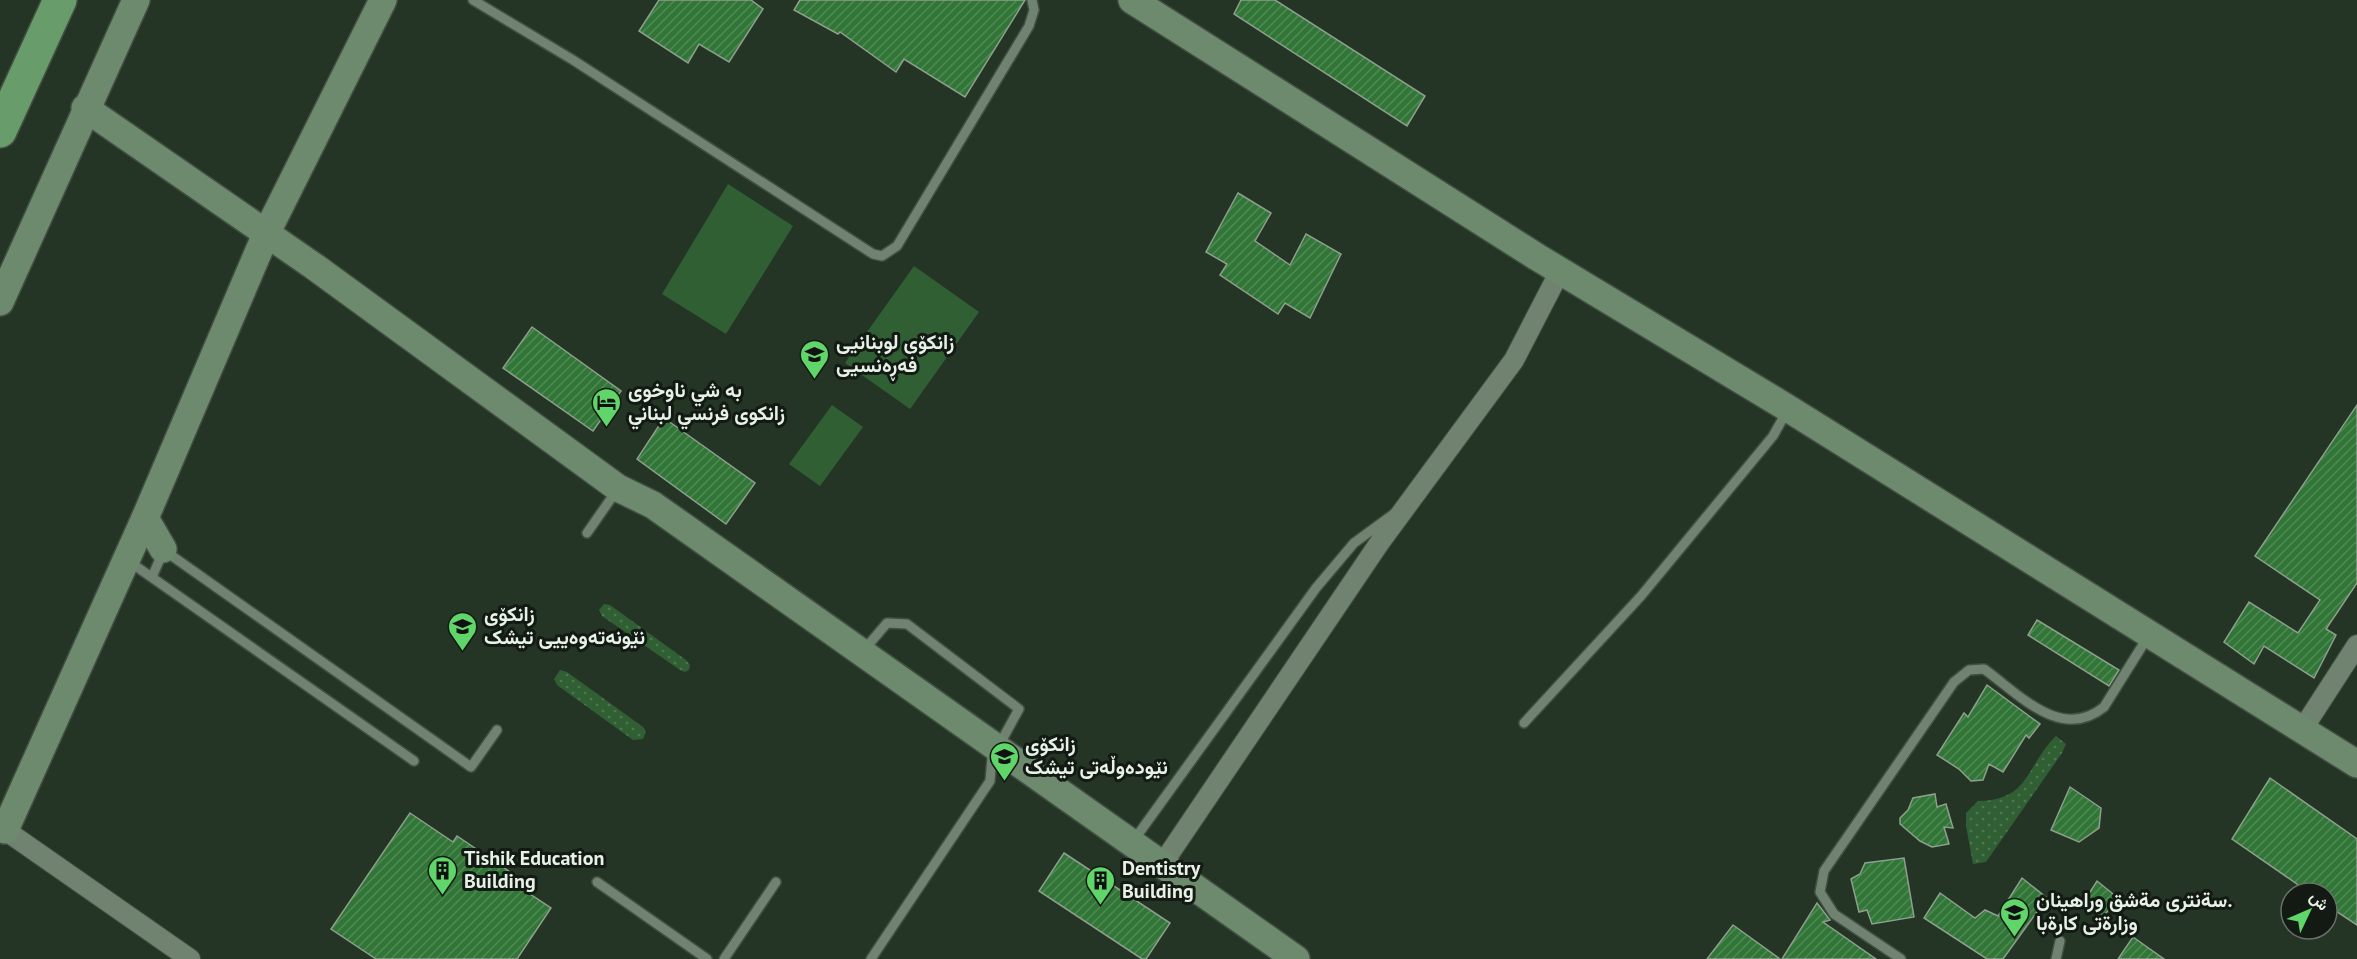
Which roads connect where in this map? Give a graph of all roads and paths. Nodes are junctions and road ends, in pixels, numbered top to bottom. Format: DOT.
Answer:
graph roads {
  1 [pos="60,0"];
  2 [pos="136,0"];
  3 [pos="383,0"];
  4 [pos="473,0"];
  5 [pos="1032,0"];
  6 [pos="1133,3"];
  7 [pos="85,108"];
  8 [pos="0,131"];
  9 [pos="266,234"];
  10 [pos="1560,271"];
  11 [pos="0,302"];
  12 [pos="1789,409"];
  13 [pos="618,488"];
  14 [pos="1406,506"];
  15 [pos="142,525"];
  16 [pos="588,532"];
  17 [pos="164,549"];
  18 [pos="125,559"];
  19 [pos="152,577"];
  20 [pos="2150,633"];
  21 [pos="2357,645"];
  22 [pos="862,652"];
  23 [pos="1524,723"];
  24 [pos="2301,729"];
  25 [pos="497,730"];
  26 [pos="995,752"];
  27 [pos="414,761"];
  28 [pos="2357,764"];
  29 [pos="5,830"];
  30 [pos="1132,842"];
  31 [pos="1163,863"];
  32 [pos="597,882"];
  33 [pos="776,882"];
  34 [pos="2060,940"];
  35 [pos="190,959"];
  36 [pos="707,959"];
  37 [pos="724,959"];
  38 [pos="871,959"];
  39 [pos="1277,959"];
  40 [pos="1296,959"];
  41 [pos="1901,959"];
  42 [pos="2056,959"];
  1 -- 8 [label="highway"];
  2 -- 7 [label="street"];
  3 -- 9 [label="street"];
  4 -- 5 [label="lane"];
  6 -- 10 [label="street"];
  7 -- 9 [label="street"];
  7 -- 11 [label="street"];
  9 -- 13 [label="street"];
  9 -- 15 [label="street"];
  10 -- 12 [label="street"];
  10 -- 14 [label="street"];
  12 -- 20 [label="street"];
  12 -- 23 [label="lane"];
  13 -- 16 [label="lane"];
  13 -- 22 [label="street"];
  13 -- 26 [label="street"];
  14 -- 30 [label="lane"];
  14 -- 31 [label="street"];
  15 -- 17 [label="street"];
  15 -- 18 [label="street"];
  17 -- 19 [label="lane"];
  17 -- 25 [label="lane"];
  18 -- 19 [label="lane"];
  18 -- 29 [label="street"];
  19 -- 27 [label="lane"];
  20 -- 24 [label="street"];
  20 -- 41 [label="lane"];
  21 -- 24 [label="street"];
  22 -- 26 [label="street"];
  22 -- 26 [label="lane"];
  24 -- 28 [label="street"];
  26 -- 30 [label="street"];
  26 -- 38 [label="lane"];
  26 -- 39 [label="street"];
  29 -- 35 [label="street"];
  30 -- 31 [label="street"];
  31 -- 40 [label="street"];
  32 -- 36 [label="lane"];
  33 -- 37 [label="lane"];
  34 -- 42 [label="lane"];
}
